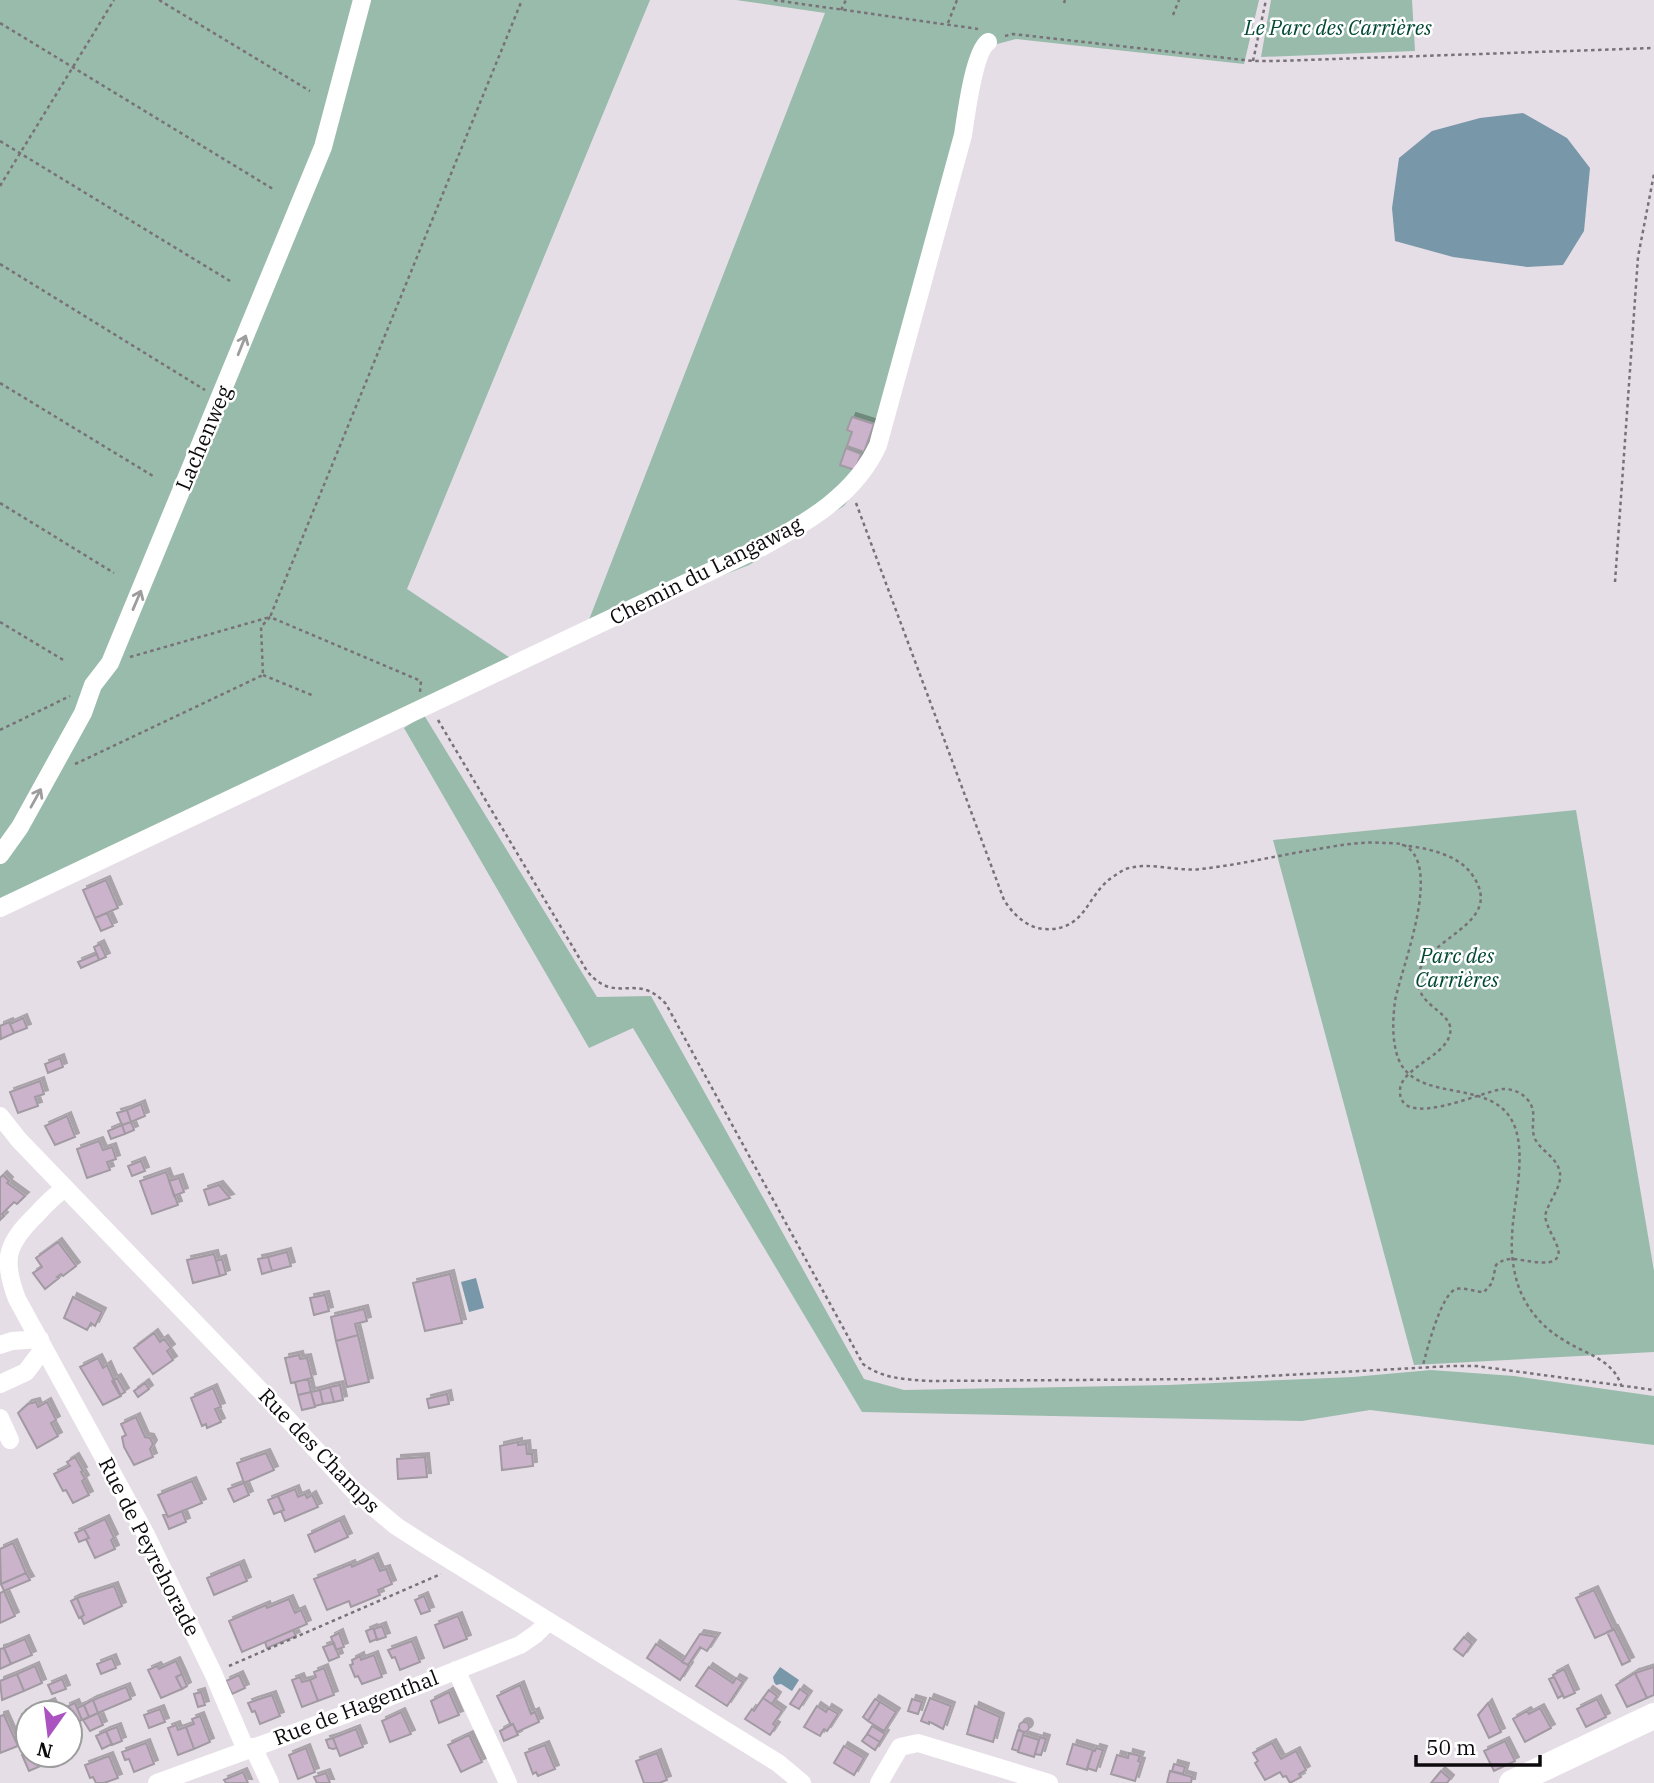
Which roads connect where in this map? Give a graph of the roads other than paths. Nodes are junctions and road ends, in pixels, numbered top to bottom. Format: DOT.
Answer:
graph roads {
  1 [pos="362,0"];
  2 [pos="983,35"];
  3 [pos="0,855"];
  4 [pos="0,908"];
  5 [pos="0,1116"];
  6 [pos="65,1188"];
  7 [pos="42,1344"];
  8 [pos="0,1345"];
  9 [pos="0,1384"];
  10 [pos="0,1418"];
  11 [pos="10,1440"];
  12 [pos="548,1622"];
  13 [pos="456,1670"];
  14 [pos="1654,1716"];
  15 [pos="250,1748"];
  16 [pos="157,1783"];
  17 [pos="270,1783"];
  18 [pos="508,1783"];
  19 [pos="802,1783"];
  20 [pos="879,1783"];
  21 [pos="1049,1783"];
  22 [pos="1512,1783"];
  3 -- 1 [label="street, Lachenweg, one-way"];
  2 -- 4 [label="street, Chemin du Langawag"];
  5 -- 6 [label="street, Rue des Champs"];
  6 -- 7 [label="street, Rue de Peyrehorade"];
  6 -- 12 [label="street, Rue des Champs"];
  7 -- 8 [label="street"];
  7 -- 9 [label="street"];
  7 -- 15 [label="street, Rue de Peyrehorade"];
  10 -- 11 [label="street"];
  12 -- 13 [label="street, Rue de Hagenthal"];
  12 -- 19 [label="street, Rue des Champs"];
  13 -- 15 [label="street, Rue de Hagenthal"];
  13 -- 18 [label="street"];
  14 -- 22 [label="main road"];
  15 -- 16 [label="street, Rue de Hagenthal"];
  15 -- 17 [label="street, Rue de Peyrehorade"];
  20 -- 21 [label="street"];
}
